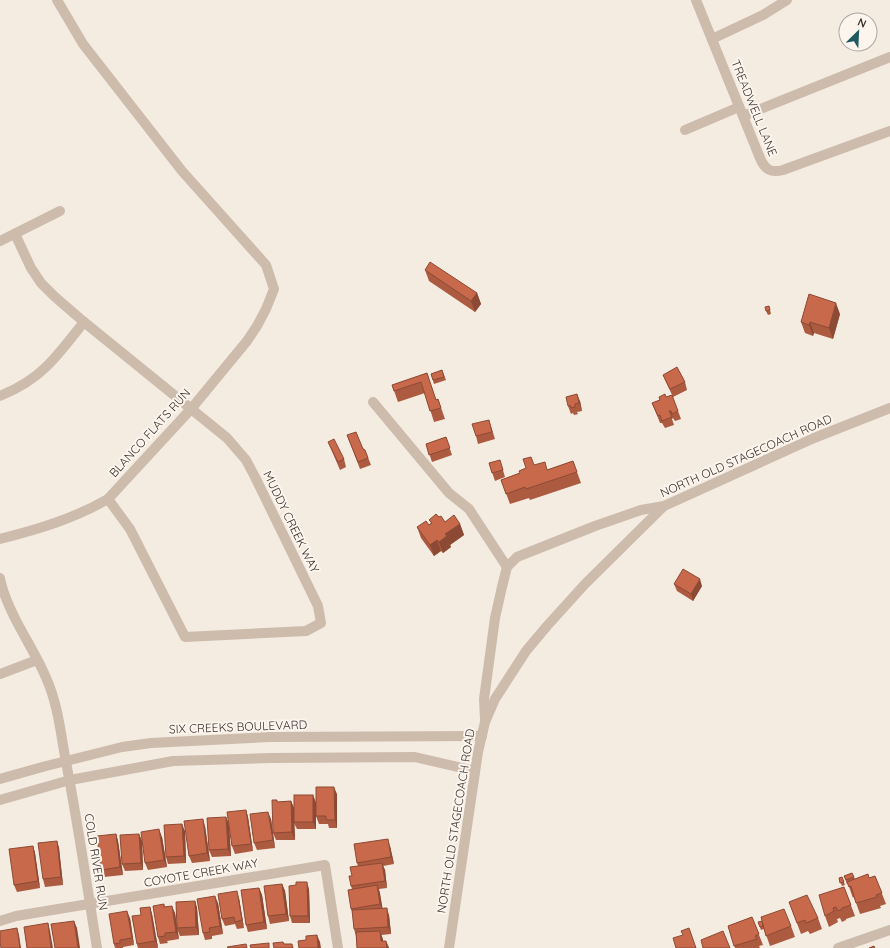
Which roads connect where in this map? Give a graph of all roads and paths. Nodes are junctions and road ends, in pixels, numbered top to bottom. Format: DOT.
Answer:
graph roads {
  1 [pos="57,0"];
  2 [pos="696,0"];
  3 [pos="787,0"];
  4 [pos="712,39"];
  5 [pos="890,58"];
  6 [pos="741,111"];
  7 [pos="685,130"];
  8 [pos="890,131"];
  9 [pos="60,211"];
  10 [pos="15,234"];
  11 [pos="0,241"];
  12 [pos="84,322"];
  13 [pos="0,396"];
  14 [pos="373,402"];
  15 [pos="890,408"];
  16 [pos="191,409"];
  17 [pos="108,498"];
  18 [pos="664,506"];
  19 [pos="0,539"];
  20 [pos="507,567"];
  21 [pos="0,578"];
  22 [pos="37,660"];
  23 [pos="0,674"];
  24 [pos="485,722"];
  25 [pos="482,736"];
  26 [pos="66,761"];
  27 [pos="475,771"];
  28 [pos="0,779"];
  29 [pos="70,780"];
  30 [pos="0,800"];
  31 [pos="91,905"];
  32 [pos="0,921"];
  33 [pos="890,930"];
  34 [pos="96,948"];
  35 [pos="338,948"];
  36 [pos="449,948"];
  37 [pos="838,948"];
  1 -- 16 [label="street, BLANCO FLATS RUN"];
  2 -- 4 [label="street, TREADWELL LANE"];
  3 -- 4 [label="street"];
  4 -- 6 [label="street, TREADWELL LANE"];
  5 -- 6 [label="street"];
  6 -- 7 [label="street"];
  6 -- 8 [label="street, TREADWELL LANE"];
  9 -- 10 [label="street"];
  10 -- 11 [label="street"];
  10 -- 12 [label="street, MUDDY CREEK WAY"];
  12 -- 13 [label="street"];
  12 -- 16 [label="street, MUDDY CREEK WAY"];
  14 -- 20 [label="street"];
  15 -- 18 [label="street, NORTH OLD STAGECOACH ROAD"];
  16 -- 17 [label="street, BLANCO FLATS RUN"];
  16 -- 17 [label="street, MUDDY CREEK WAY"];
  17 -- 19 [label="street, BLANCO FLATS RUN"];
  18 -- 20 [label="street"];
  18 -- 24 [label="street, NORTH OLD STAGECOACH ROAD"];
  20 -- 24 [label="street"];
  21 -- 22 [label="street, COLD RIVER RUN"];
  22 -- 23 [label="street"];
  22 -- 26 [label="street, COLD RIVER RUN"];
  24 -- 25 [label="street, NORTH OLD STAGECOACH ROAD"];
  25 -- 26 [label="street, SIX CREEKS BOULEVARD"];
  25 -- 27 [label="street, NORTH OLD STAGECOACH ROAD"];
  26 -- 28 [label="street, SIX CREEKS BOULEVARD"];
  26 -- 29 [label="street, COLD RIVER RUN"];
  27 -- 29 [label="street"];
  27 -- 36 [label="street, NORTH OLD STAGECOACH ROAD"];
  29 -- 30 [label="street"];
  29 -- 31 [label="street, COLD RIVER RUN"];
  31 -- 32 [label="street, COYOTE CREEK WAY"];
  31 -- 34 [label="street, COLD RIVER RUN"];
  31 -- 35 [label="street, COYOTE CREEK WAY"];
  33 -- 37 [label="street"];
}
